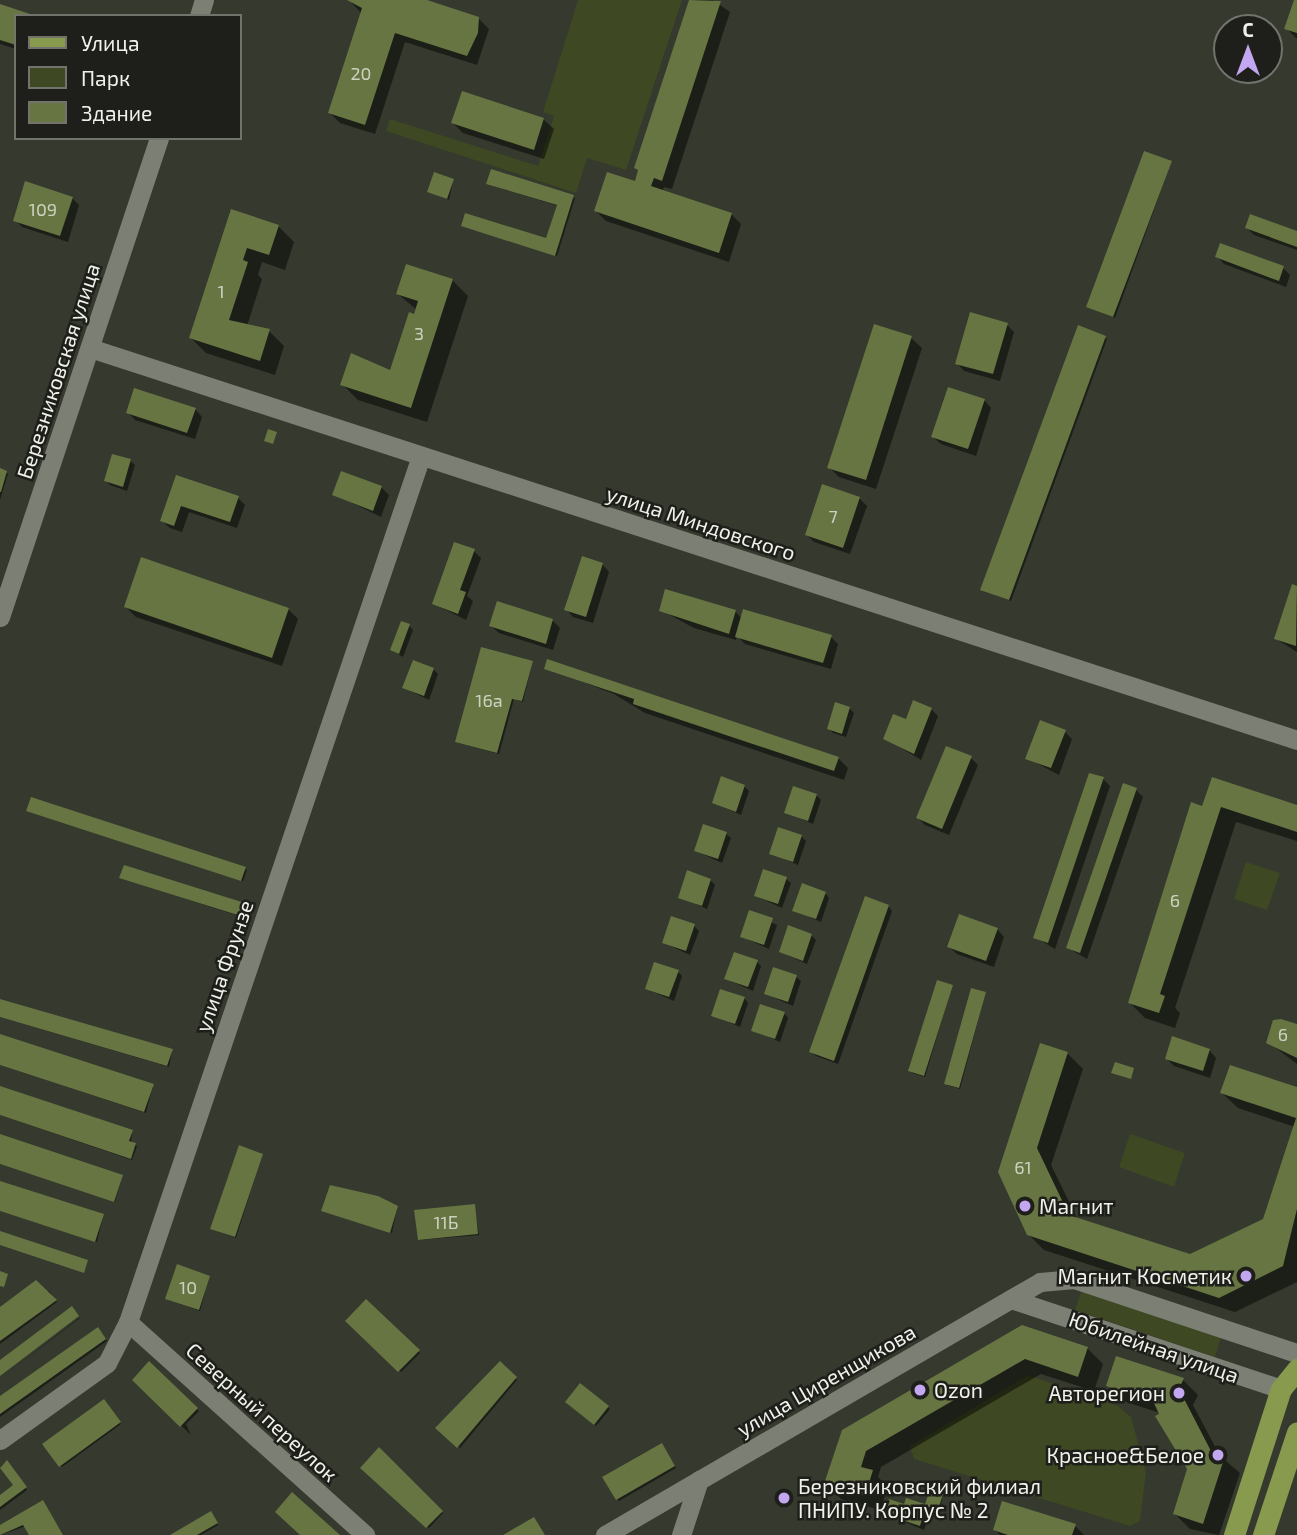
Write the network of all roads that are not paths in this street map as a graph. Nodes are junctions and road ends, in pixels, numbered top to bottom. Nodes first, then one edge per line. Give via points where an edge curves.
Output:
1 (158, 140) edge
2 (90, 348) junction
3 (421, 456) junction
4 (0, 617) edge
5 (1297, 740) edge
6 (1011, 1299) junction
7 (128, 1322) junction
8 (1297, 1353) edge
9 (1297, 1369) edge
10 (1289, 1392) edge
11 (1297, 1432) edge
12 (0, 1440) edge
13 (699, 1480) junction
14 (365, 1535) edge
15 (605, 1535) edge
16 (681, 1535) edge
17 (1234, 1535) edge
18 (1263, 1535) edge

1 - 2 street, Березниковская улица
2 - 3 street, улица Миндовского
2 - 4 street, Березниковская улица
3 - 5 street, улица Миндовского
3 - 7 street, улица Фрунзе
6 - 8 street, улица Циренщикова via 1040,1283 1074,1279
6 - 10 street, Юбилейная улица
6 - 13 street, улица Циренщикова
7 - 12 street, улица Фрунзе via 107,1363
7 - 14 street, Северный переулок
9 - 10 main road
10 - 17 main road
11 - 18 main road
13 - 15 street, улица Циренщикова
13 - 16 street

